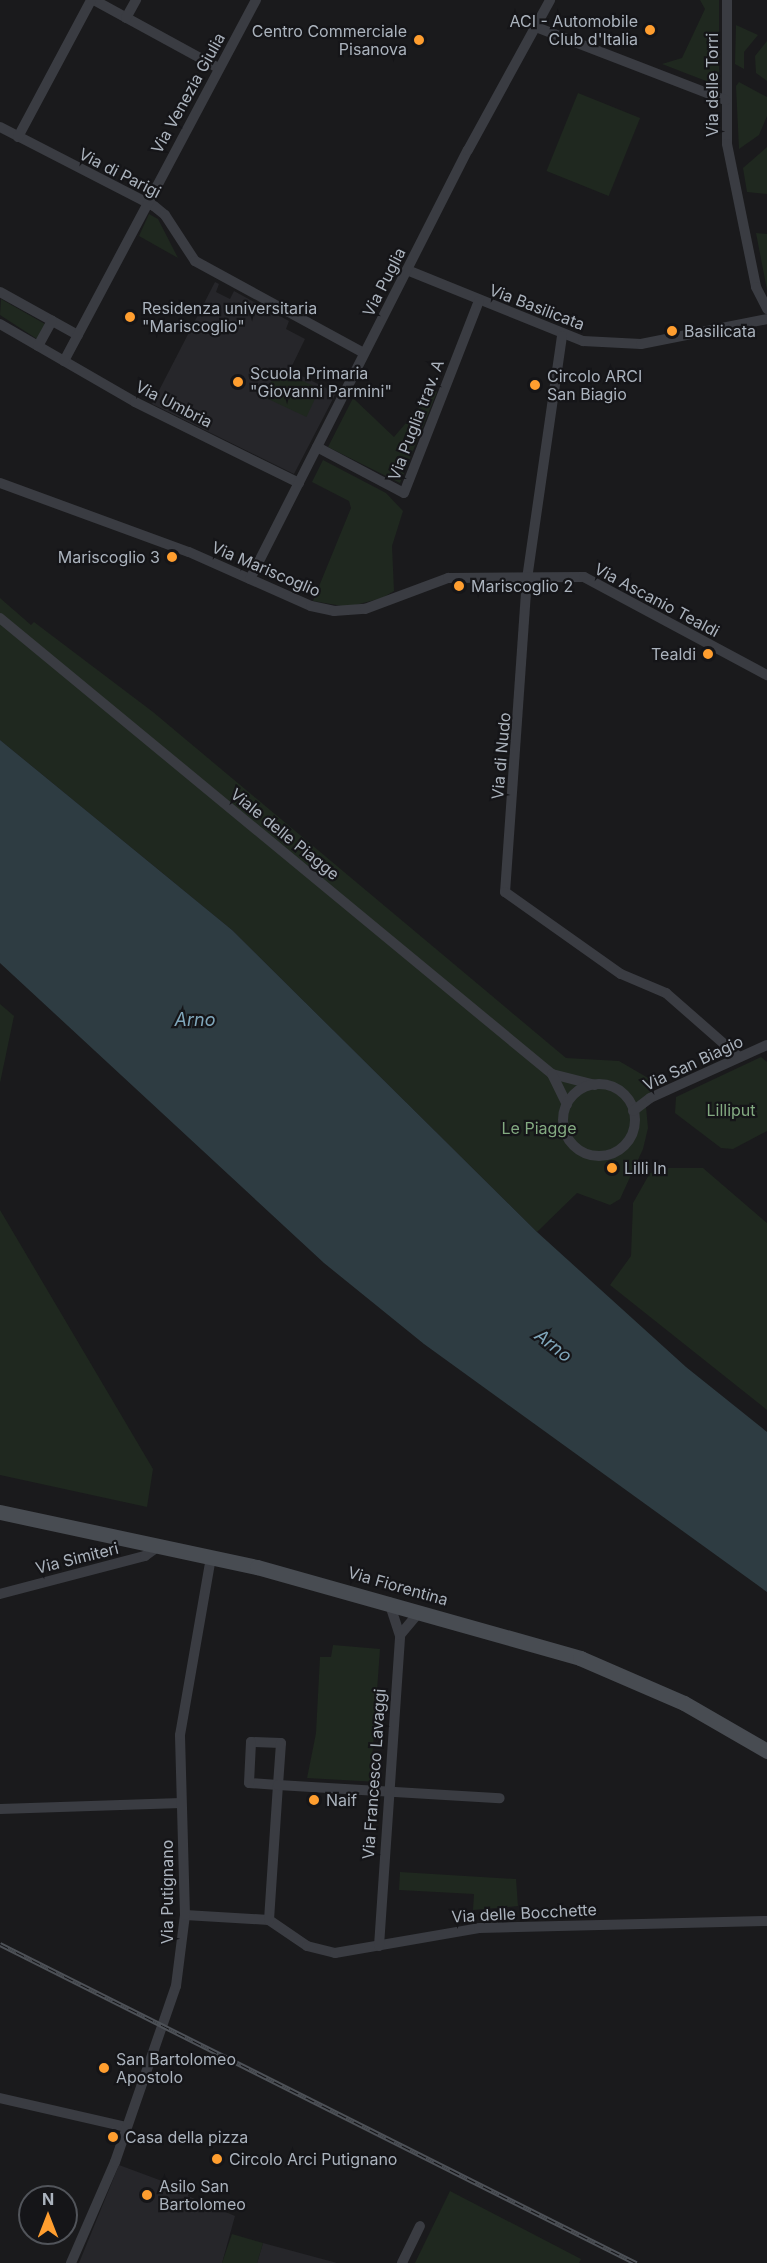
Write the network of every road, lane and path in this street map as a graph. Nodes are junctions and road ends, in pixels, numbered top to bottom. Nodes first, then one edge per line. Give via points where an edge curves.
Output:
1 (92, 0) edge
2 (136, 0) edge
3 (256, 0) edge
4 (550, 0) edge
5 (727, 0) edge
6 (126, 18) junction
7 (536, 27) junction
8 (218, 68) junction
9 (725, 100) junction
10 (0, 127) edge
11 (18, 137) junction
12 (146, 202) junction
13 (407, 270) junction
14 (0, 292) edge
15 (479, 301) junction
16 (767, 309) edge
17 (767, 319) edge
18 (52, 321) junction
19 (0, 324) edge
20 (78, 334) junction
21 (562, 336) junction
22 (38, 346) junction
23 (364, 353) junction
24 (64, 361) junction
25 (317, 447) junction
26 (0, 483) edge
27 (298, 483) junction
28 (527, 578) junction
29 (249, 579) junction
30 (0, 618) edge
31 (767, 675) edge
32 (767, 1045) edge
33 (739, 1057) junction
34 (552, 1074) junction
35 (595, 1085) junction
36 (567, 1105) junction
37 (633, 1111) junction
38 (0, 1512) edge
39 (159, 1546) junction
40 (211, 1557) junction
41 (0, 1594) edge
42 (389, 1602) junction
43 (420, 1611) junction
44 (400, 1635) junction
45 (767, 1751) edge
46 (278, 1785) junction
47 (388, 1792) junction
48 (500, 1798) dead end
49 (181, 1803) junction
50 (0, 1809) edge
51 (185, 1915) junction
52 (269, 1920) junction
53 (767, 1921) edge
54 (379, 1946) junction
55 (0, 2098) edge
56 (127, 2127) junction
57 (420, 2226) dead end
58 (71, 2263) edge
59 (402, 2263) edge

1 - 6 street
1 - 11 street
2 - 6 street
3 - 8 street, Via Venezia Giulia
4 - 7 street, Via Puglia
5 - 9 street, Via delle Torri
6 - 8 street
7 - 9 street
7 - 13 street, Via Puglia
8 - 12 street, Via Venezia Giulia
9 - 16 street, Via delle Torri via 730,161 756,287
10 - 11 street, Via di Parigi
11 - 12 street, Via di Parigi
12 - 20 street, Via Venezia Giulia
12 - 23 street, Via di Parigi via 162,212 198,264
13 - 15 street, Via Basilicata
13 - 23 street, Via Puglia
14 - 18 street
15 - 21 street, Via Basilicata
15 - 25 street, Via Puglia trav. A via 404,493
17 - 21 street, Via Basilicata via 634,344
18 - 20 street
18 - 22 street
19 - 22 street, Via Umbria
20 - 24 street, Via Venezia Giulia
21 - 28 street, Via di Nudo
22 - 24 street, Via Umbria
23 - 25 street, Via Puglia
24 - 27 street, Via Umbria via 162,417
25 - 27 street, Via Puglia
26 - 29 street, Via Mariscoglio via 189,552
27 - 29 street, Via Puglia
28 - 29 street, Via Mariscoglio via 448,578 365,609 339,612 311,606
28 - 31 street, Via Ascanio Tealdi via 588,578
28 - 33 street, Via di Nudo via 505,892 621,974 666,993
30 - 34 street, Viale delle Piagge
32 - 33 street, Via San Biagio
33 - 37 street, Via San Biagio via 650,1098
34 - 35 street, Viale delle Piagge
34 - 36 street, Viale delle Piagge
35 - 36 street via 577,1092
35 - 37 street via 618,1090
36 - 37 street via 563,1120 569,1140 579,1150 597,1156 625,1145 634,1128
38 - 39 main road, Via Fiorentina
39 - 40 main road, Via Fiorentina
39 - 41 street, Via Simiteri via 145,1556
40 - 42 main road, Via Fiorentina
40 - 49 street, Via Putignano via 181,1723
42 - 43 main road, Via Fiorentina
42 - 44 street
43 - 44 street
43 - 45 main road, Via Fiorentina via 614,1670 684,1703
44 - 47 street, Via Francesco Lavaggi
46 - 46 street via 281,1743 251,1742 249,1783
46 - 47 street
46 - 52 street
47 - 48 street
47 - 54 street, Via Francesco Lavaggi
49 - 50 street
49 - 51 street, Via Putignano
51 - 52 street
51 - 56 street, Via Putignano via 180,1964 168,2016
52 - 54 street, Via delle Bocchette via 307,1946 323,1951 348,1952
53 - 54 street, Via delle Bocchette via 479,1928
55 - 56 street
56 - 58 street, Via Putignano
57 - 59 street

